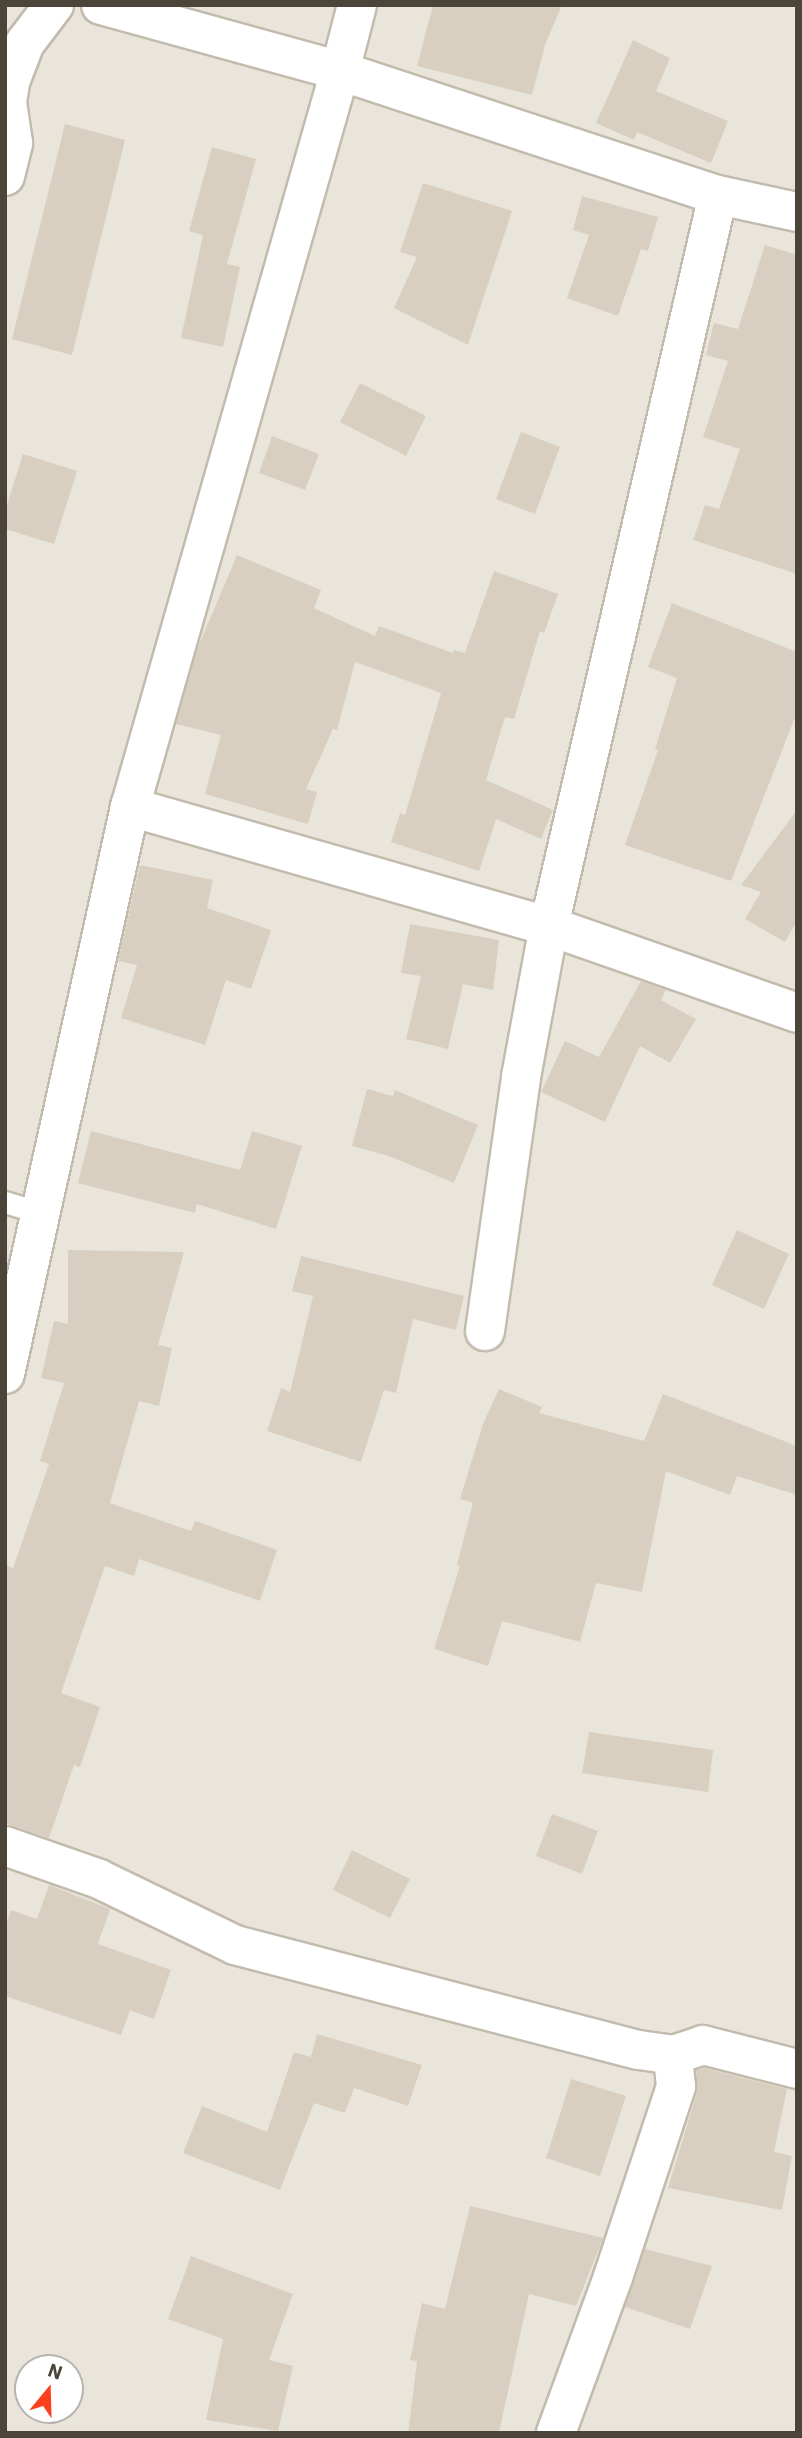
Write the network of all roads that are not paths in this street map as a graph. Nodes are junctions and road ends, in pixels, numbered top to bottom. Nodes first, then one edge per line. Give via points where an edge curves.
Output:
1 (54, 5) edge
2 (101, 5) edge
3 (357, 5) edge
4 (340, 71) junction
5 (5, 176) edge
6 (719, 195) junction
7 (797, 212) edge
8 (130, 807) junction
9 (549, 926) junction
10 (797, 1013) edge
11 (22, 1208) edge
12 (485, 1331) dead end
13 (5, 1374) edge
14 (5, 1846) edge
15 (674, 2055) junction
16 (797, 2069) edge
17 (556, 2433) edge

1 - 5 street via 25,43 10,82 7,102 13,143
2 - 4 street
3 - 4 street
4 - 6 street
4 - 8 street
6 - 7 street
6 - 9 street
8 - 9 street
8 - 11 street
9 - 10 street
9 - 12 street via 521,1077
11 - 13 street
14 - 15 street via 99,1879 235,1945 639,2050
15 - 16 street via 703,2045
15 - 17 street via 676,2087

